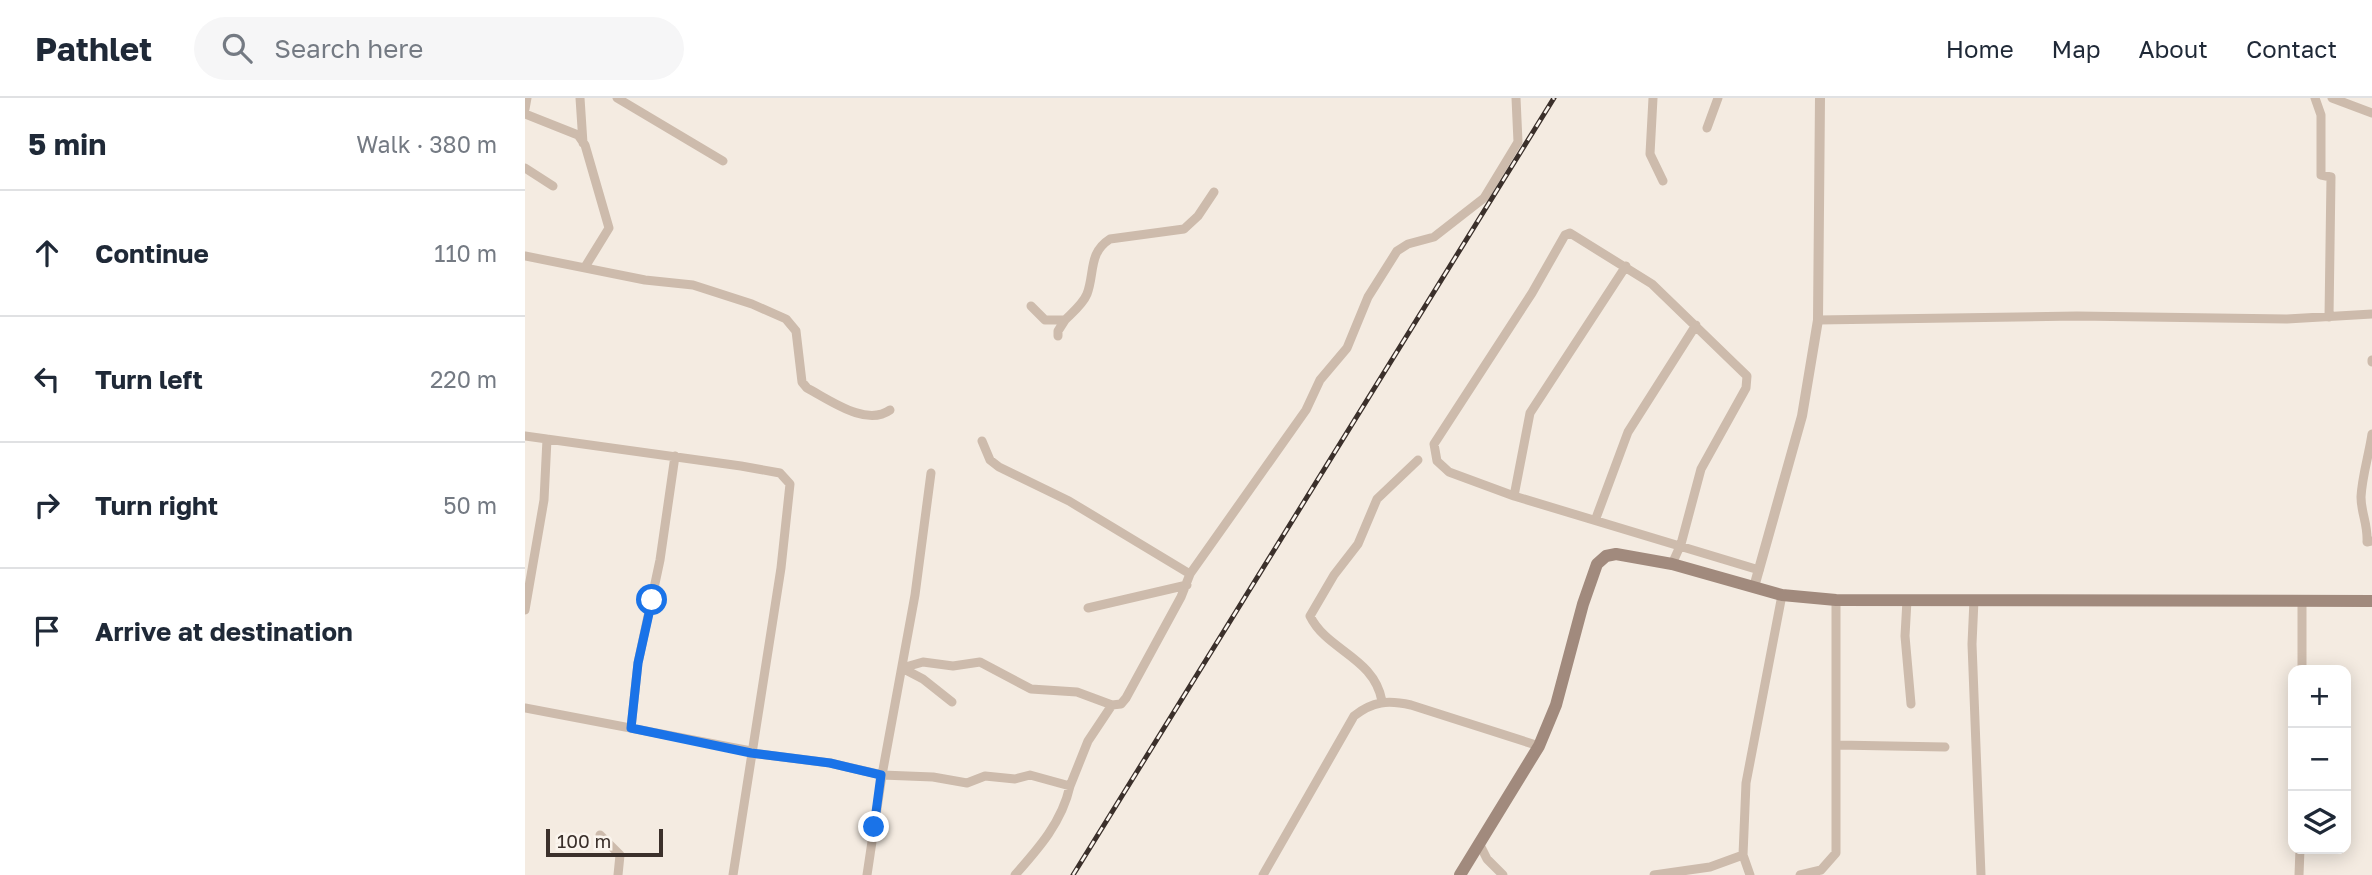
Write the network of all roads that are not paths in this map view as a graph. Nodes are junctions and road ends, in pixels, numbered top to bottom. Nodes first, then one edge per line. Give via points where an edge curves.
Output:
1 (527, 98) edge
2 (580, 98) edge
3 (617, 98) edge
4 (1516, 98) edge
5 (1653, 98) edge
6 (1718, 98) edge
7 (1820, 98) edge
8 (2315, 98) edge
9 (2332, 98) edge
10 (525, 112) edge
11 (2372, 113) edge
12 (1707, 128) dead end
13 (583, 143) junction
14 (723, 161) dead end
15 (525, 168) edge
16 (1663, 181) dead end
17 (553, 186) dead end
18 (1214, 192) dead end
19 (525, 256) edge
20 (1626, 266) junction
21 (585, 267) junction
22 (1031, 306) dead end
23 (2372, 314) edge
24 (2329, 317) junction
25 (1065, 320) junction
26 (1818, 320) junction
27 (1696, 325) junction
28 (1058, 336) dead end
29 (890, 410) dead end
30 (2372, 434) edge
31 (525, 436) edge
32 (547, 439) junction
33 (982, 441) dead end
34 (675, 456) junction
35 (1418, 460) dead end
36 (932, 473) dead end
37 (1514, 496) junction
38 (1596, 518) junction
39 (2372, 541) edge
40 (1681, 544) junction
41 (1672, 564) junction
42 (1759, 570) junction
43 (1190, 574) junction
44 (1187, 585) junction
45 (1754, 587) junction
46 (1782, 595) junction
47 (1836, 600) junction
48 (1907, 600) junction
49 (1974, 600) junction
50 (2372, 600) edge
51 (2302, 601) junction
52 (1088, 608) dead end
53 (525, 610) edge
54 (2302, 665) edge
55 (902, 668) junction
56 (1382, 701) junction
57 (952, 702) dead end
58 (1911, 704) dead end
59 (1112, 705) junction
60 (525, 708) edge
61 (631, 728) junction
62 (1837, 745) junction
63 (1539, 746) junction
64 (1945, 747) dead end
65 (751, 752) junction
66 (881, 775) junction
67 (1070, 786) junction
68 (600, 835) dead end
69 (1479, 843) junction
70 (2300, 854) edge
71 (1743, 855) junction
72 (618, 875) edge
73 (733, 875) edge
74 (867, 875) edge
75 (1015, 875) edge
76 (1263, 875) edge
77 (1459, 875) edge
78 (1503, 875) edge
79 (1654, 875) edge
80 (1750, 875) edge
81 (1800, 875) edge
82 (1981, 875) edge
83 (2299, 875) edge

1 - 10 street
2 - 13 street
3 - 14 street
4 - 43 street via 1518,142 1484,198 1434,237 1397,251 1368,297 1347,348 1320,380 1305,410
5 - 16 street via 1650,154
6 - 12 street
7 - 26 street
8 - 24 street via 2321,115 2321,175 2331,177
9 - 11 street
10 - 13 street via 570,131
13 - 21 street via 609,228
15 - 17 street
18 - 25 street via 1184,229 1110,239 1101,245 1091,264 1087,293
19 - 21 street
20 - 27 street
20 - 37 street via 1530,413
20 - 37 street via 1579,236 1565,235 1434,444 1442,468
21 - 29 street via 693,285 786,319 796,331 802,382 807,388 863,415 881,417
22 - 25 street via 1045,320
23 - 24 street
24 - 26 street
25 - 28 street
26 - 42 street via 1802,416
27 - 38 street via 1628,432
27 - 40 street via 1748,376 1746,388 1701,470
30 - 39 street via 2361,495 2367,542
31 - 32 street
32 - 34 street
32 - 53 street via 544,500
33 - 43 street via 990,460 999,467 1069,501
34 - 61 street
34 - 65 street via 780,473 790,484
35 - 56 street via 1377,499 1358,544 1333,575 1310,616 1315,627 1345,648 1379,684
36 - 55 street
37 - 38 street
38 - 40 street
40 - 41 street
40 - 42 street
41 - 45 main road
41 - 63 main road via 1616,554 1597,564 1556,705
42 - 45 street
43 - 44 street
44 - 52 street
44 - 59 street via 1126,698
45 - 46 main road
46 - 47 main road
46 - 71 street via 1746,783
47 - 48 main road
47 - 62 street
48 - 49 main road
48 - 58 street
49 - 51 main road
49 - 82 street
50 - 51 main road
51 - 54 street
55 - 57 street
55 - 59 street via 923,662 953,666 979,662 1020,685 1077,692
55 - 66 street
56 - 63 street via 1411,705
56 - 76 street via 1354,716
59 - 67 street via 1088,741
60 - 61 street
61 - 65 street
62 - 64 street
62 - 81 street via 1836,853 1821,870
63 - 69 main road
65 - 66 street
65 - 73 street
66 - 67 street via 967,783 985,776 1015,779 1030,775
66 - 74 street
67 - 75 street via 1065,806 1048,835
68 - 72 street via 620,855
69 - 77 main road
69 - 78 street
70 - 83 street
71 - 79 street via 1710,867
71 - 80 street

